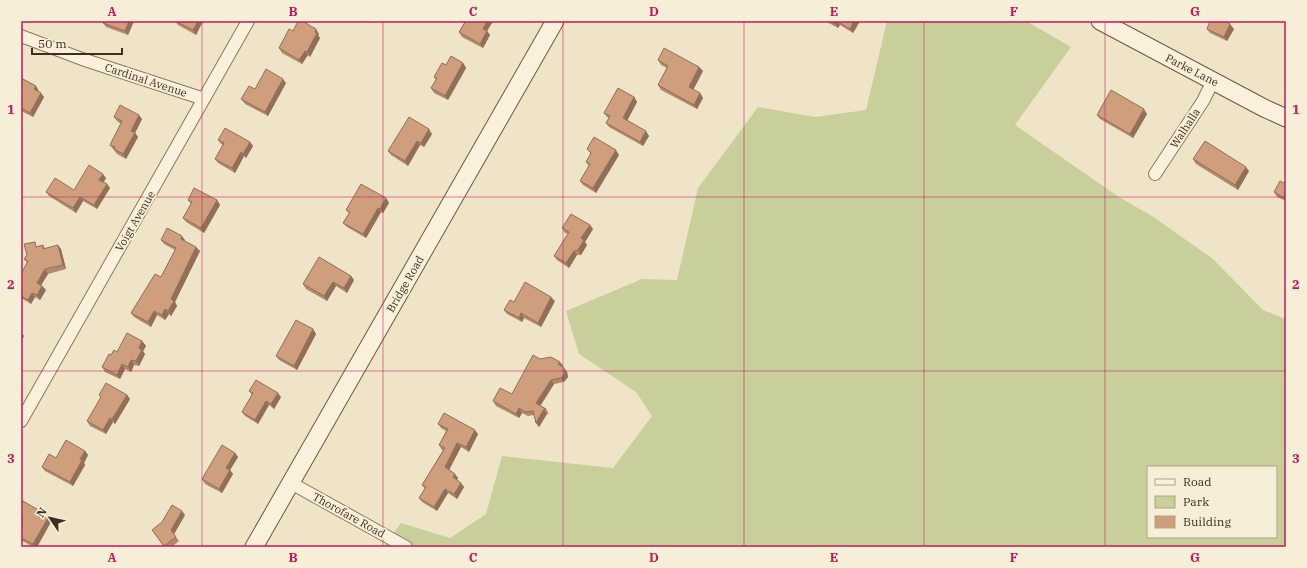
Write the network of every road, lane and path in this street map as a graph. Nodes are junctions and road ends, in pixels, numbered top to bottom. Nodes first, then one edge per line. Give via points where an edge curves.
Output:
1 (248, 21) edge
2 (555, 21) edge
3 (1100, 21) edge
4 (21, 36) edge
5 (1212, 81) junction
6 (204, 99) junction
7 (1286, 118) edge
8 (1155, 174) dead end
9 (21, 421) edge
10 (291, 483) junction
11 (254, 547) edge
12 (406, 547) edge

1 - 6 street, Voigt Avenue
2 - 10 main road, Bridge Road
3 - 5 main road, Parke Lane
4 - 6 street, Cardinal Avenue
5 - 7 main road, Parke Lane
5 - 8 street, Walhalla via 1203,101
6 - 9 street, Voigt Avenue
10 - 11 main road, Bridge Road
10 - 12 street, Thorofare Road

